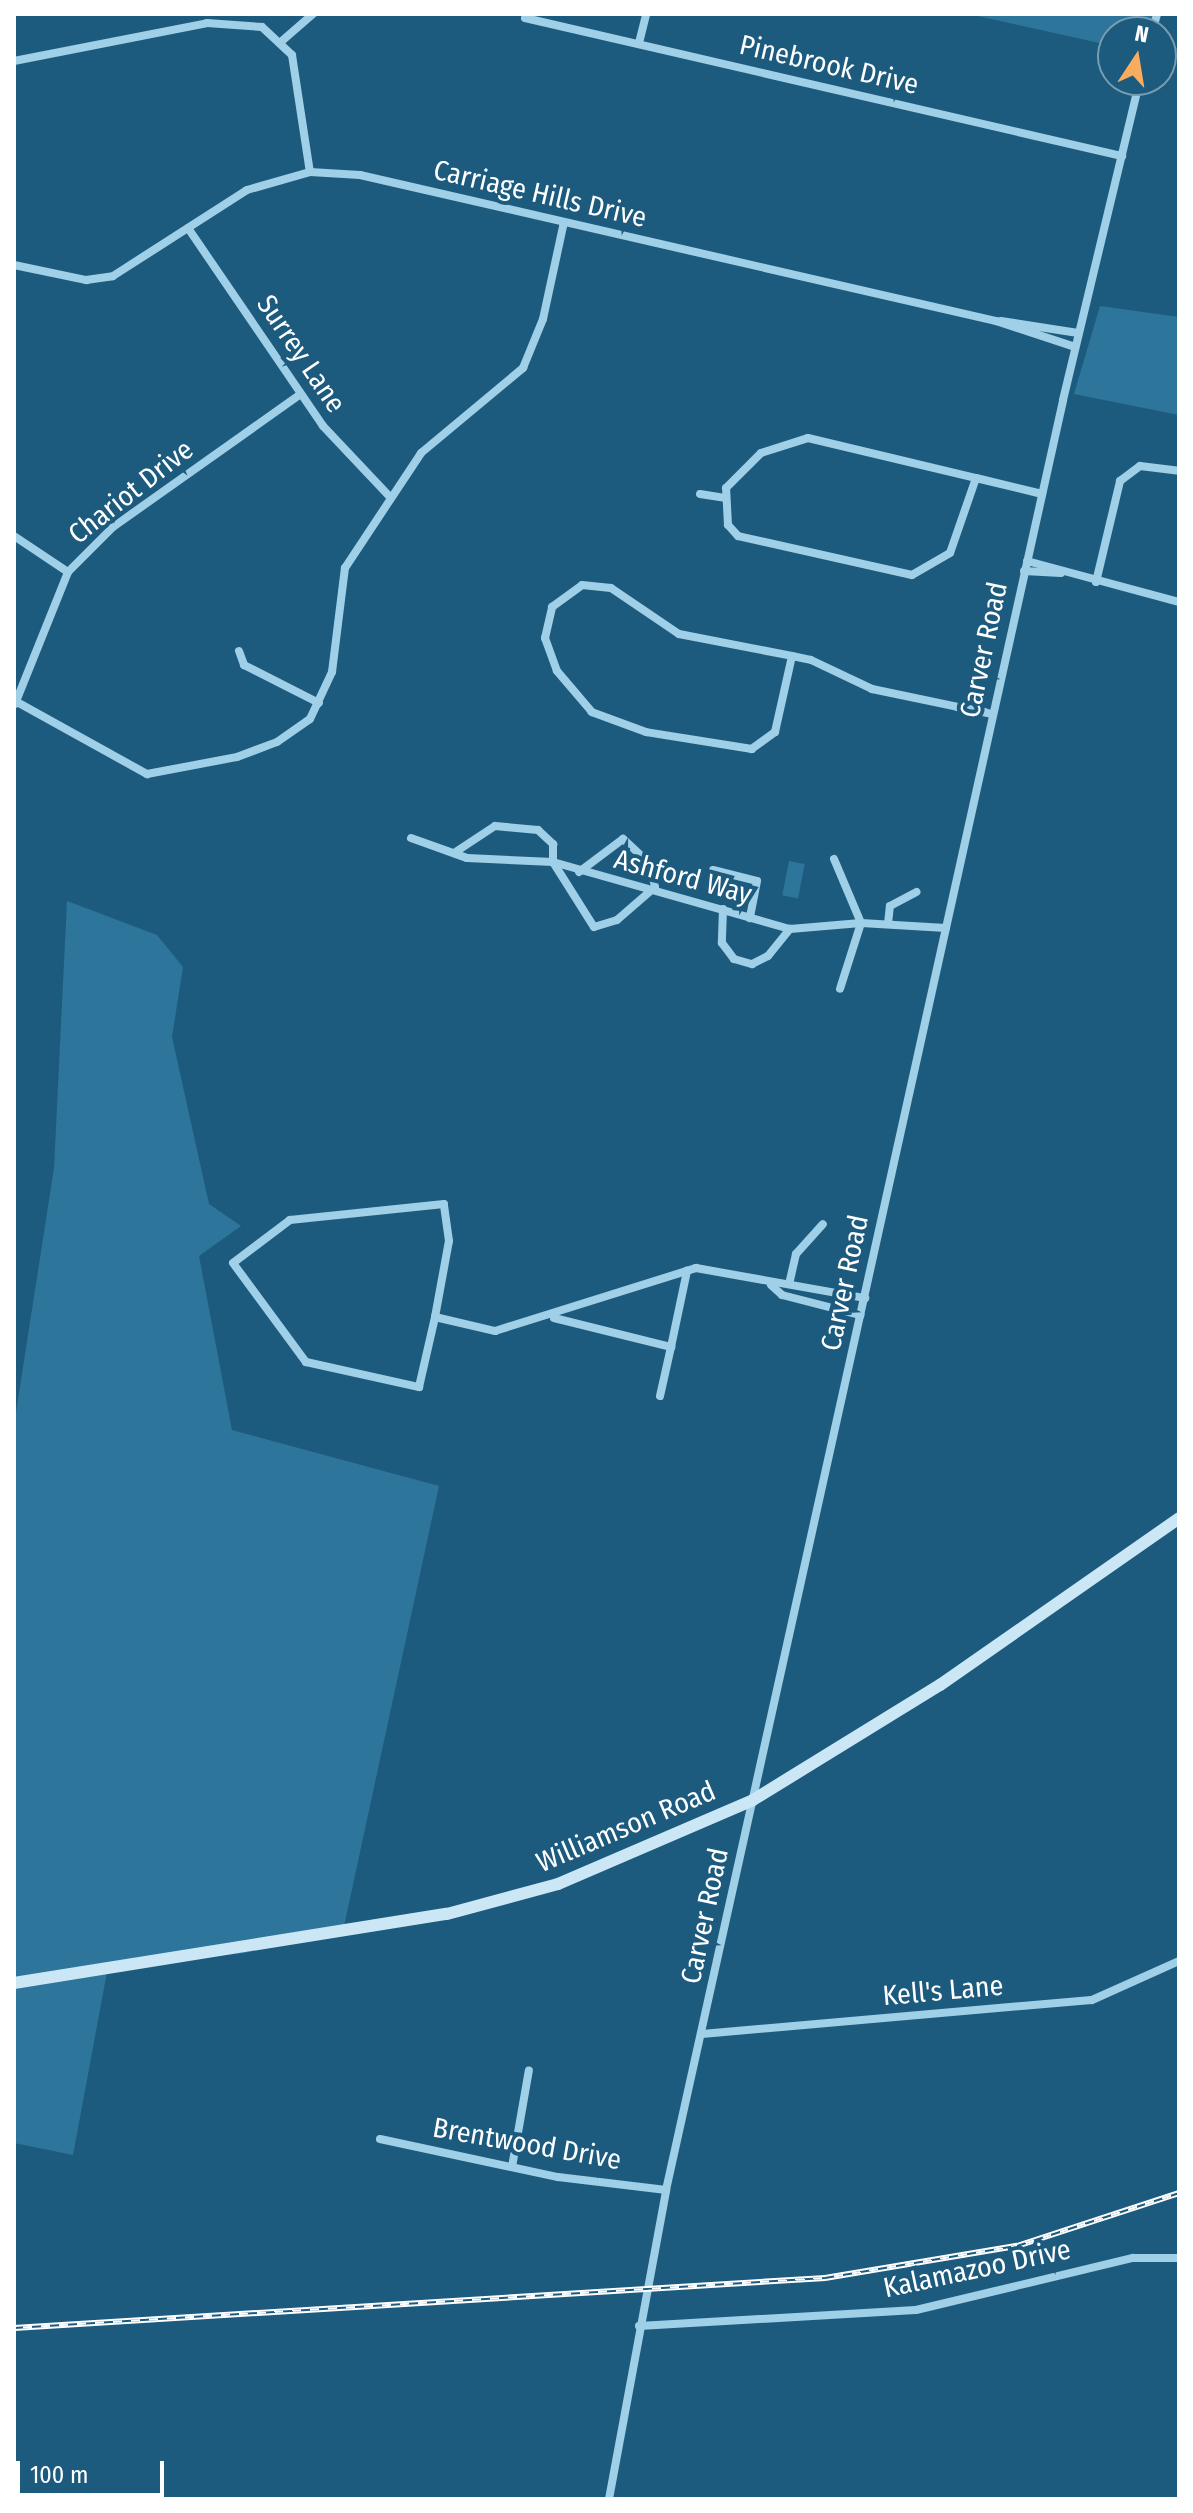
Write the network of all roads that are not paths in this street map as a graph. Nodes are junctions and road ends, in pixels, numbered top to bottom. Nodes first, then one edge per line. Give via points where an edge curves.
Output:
1 (313, 14) edge
2 (646, 14) edge
3 (525, 18) dead end
4 (283, 40) junction
5 (639, 43) junction
6 (14, 61) edge
7 (1136, 96) edge
8 (1122, 156) junction
9 (310, 172) junction
10 (564, 222) junction
11 (188, 228) junction
12 (14, 265) edge
13 (996, 321) junction
14 (1078, 333) junction
15 (1075, 347) junction
16 (301, 394) junction
17 (1179, 471) edge
18 (976, 478) junction
19 (700, 494) dead end
20 (1042, 494) junction
21 (389, 496) junction
22 (725, 498) junction
23 (14, 536) edge
24 (1026, 566) junction
25 (68, 572) junction
26 (1096, 582) junction
27 (1179, 602) edge
28 (239, 651) dead end
29 (792, 656) junction
30 (16, 703) edge
31 (319, 703) junction
32 (988, 713) junction
33 (411, 838) dead end
34 (454, 853) junction
35 (834, 859) dead end
36 (553, 862) junction
37 (713, 870) dead end
38 (579, 872) junction
39 (655, 887) junction
40 (916, 892) dead end
41 (723, 909) junction
42 (750, 918) junction
43 (861, 923) junction
44 (888, 924) junction
45 (946, 928) junction
46 (790, 929) junction
47 (840, 989) dead end
48 (823, 1224) dead end
49 (687, 1271) junction
50 (790, 1280) junction
51 (771, 1285) junction
52 (865, 1298) junction
53 (860, 1315) junction
54 (435, 1317) junction
55 (553, 1317) junction
56 (671, 1347) junction
57 (660, 1396) dead end
58 (1179, 1518) edge
59 (753, 1800) junction
60 (1179, 1961) edge
61 (14, 1983) edge
62 (702, 2034) junction
63 (529, 2070) dead end
64 (380, 2139) dead end
65 (512, 2167) junction
66 (666, 2190) junction
67 (1179, 2258) edge
68 (639, 2326) junction
69 (609, 2499) edge

1 - 4 street
2 - 5 street
3 - 5 street, Pinebrook Drive
4 - 6 street via 237,22 207,23
4 - 9 street via 302,91
5 - 8 street, Pinebrook Drive
7 - 8 street, Carver Road
8 - 14 street, Carver Road
9 - 10 street, Carriage Hills Drive via 360,175
9 - 11 street, Carriage Hills Drive via 247,190
10 - 13 street, Carriage Hills Drive
10 - 21 street via 543,319 523,368 446,427
11 - 12 street, Carriage Hills Drive via 113,276 86,280
11 - 16 street, Surrey Lane
13 - 14 street
13 - 15 street, Carriage Hills Drive
14 - 15 street, Carver Road
15 - 20 street, Carver Road
16 - 21 street, Surrey Lane via 351,463
16 - 25 street, Chariot Drive via 113,527
17 - 26 street via 1140,466 1120,481
18 - 20 street
18 - 22 street via 808,438 761,453 741,469
18 - 22 street via 950,553 912,575 748,543 728,525
19 - 22 street
20 - 24 street, Carver Road
21 - 31 street via 345,568 332,672
23 - 25 street
24 - 26 street
24 - 32 street, Carver Road
25 - 30 street, Chariot Drive
26 - 27 street
28 - 31 street via 244,665
29 - 29 street via 679,634 611,588 582,585 552,607 545,638 557,671 592,712 646,732 752,749 775,732
29 - 32 street via 872,689
30 - 31 street via 147,774 277,742
32 - 45 street, Carver Road
33 - 34 street, Ashford Way
34 - 36 street, Ashford Way
34 - 36 street via 474,833 515,824 538,830 553,844
35 - 43 street
36 - 38 street, Ashford Way
36 - 39 street via 594,927 617,920
37 - 42 street via 757,881
38 - 39 street, Ashford Way
38 - 39 street via 623,839 650,864
39 - 41 street, Ashford Way
40 - 44 street via 890,906
41 - 42 street, Ashford Way
41 - 46 street via 722,943 734,959 752,964 768,956
42 - 46 street, Ashford Way
43 - 44 street, Ashford Way
43 - 46 street, Ashford Way
43 - 47 street
44 - 45 street, Ashford Way
45 - 52 street, Carver Road
48 - 50 street via 796,1254
49 - 51 street
49 - 55 street
49 - 56 street
50 - 51 street
50 - 52 street
51 - 53 street via 782,1295
52 - 53 street, Carver Road
53 - 59 street, Carver Road
54 - 54 street via 419,1387 306,1362 233,1263 290,1220 444,1204 449,1241
54 - 55 street via 495,1331
55 - 56 street
56 - 57 street
58 - 59 main road, Williamson Road via 940,1685
59 - 61 main road, Williamson Road via 558,1884 447,1914
59 - 62 street, Carver Road
60 - 62 street, Kell's Lane via 1092,2000
62 - 66 street, Carver Road
63 - 65 street
64 - 65 street, Brentwood Drive
65 - 66 street, Brentwood Drive
66 - 68 street, Carver Road
67 - 68 street, Kalamazoo Drive via 1133,2258 916,2310
68 - 69 street, Carver Road

